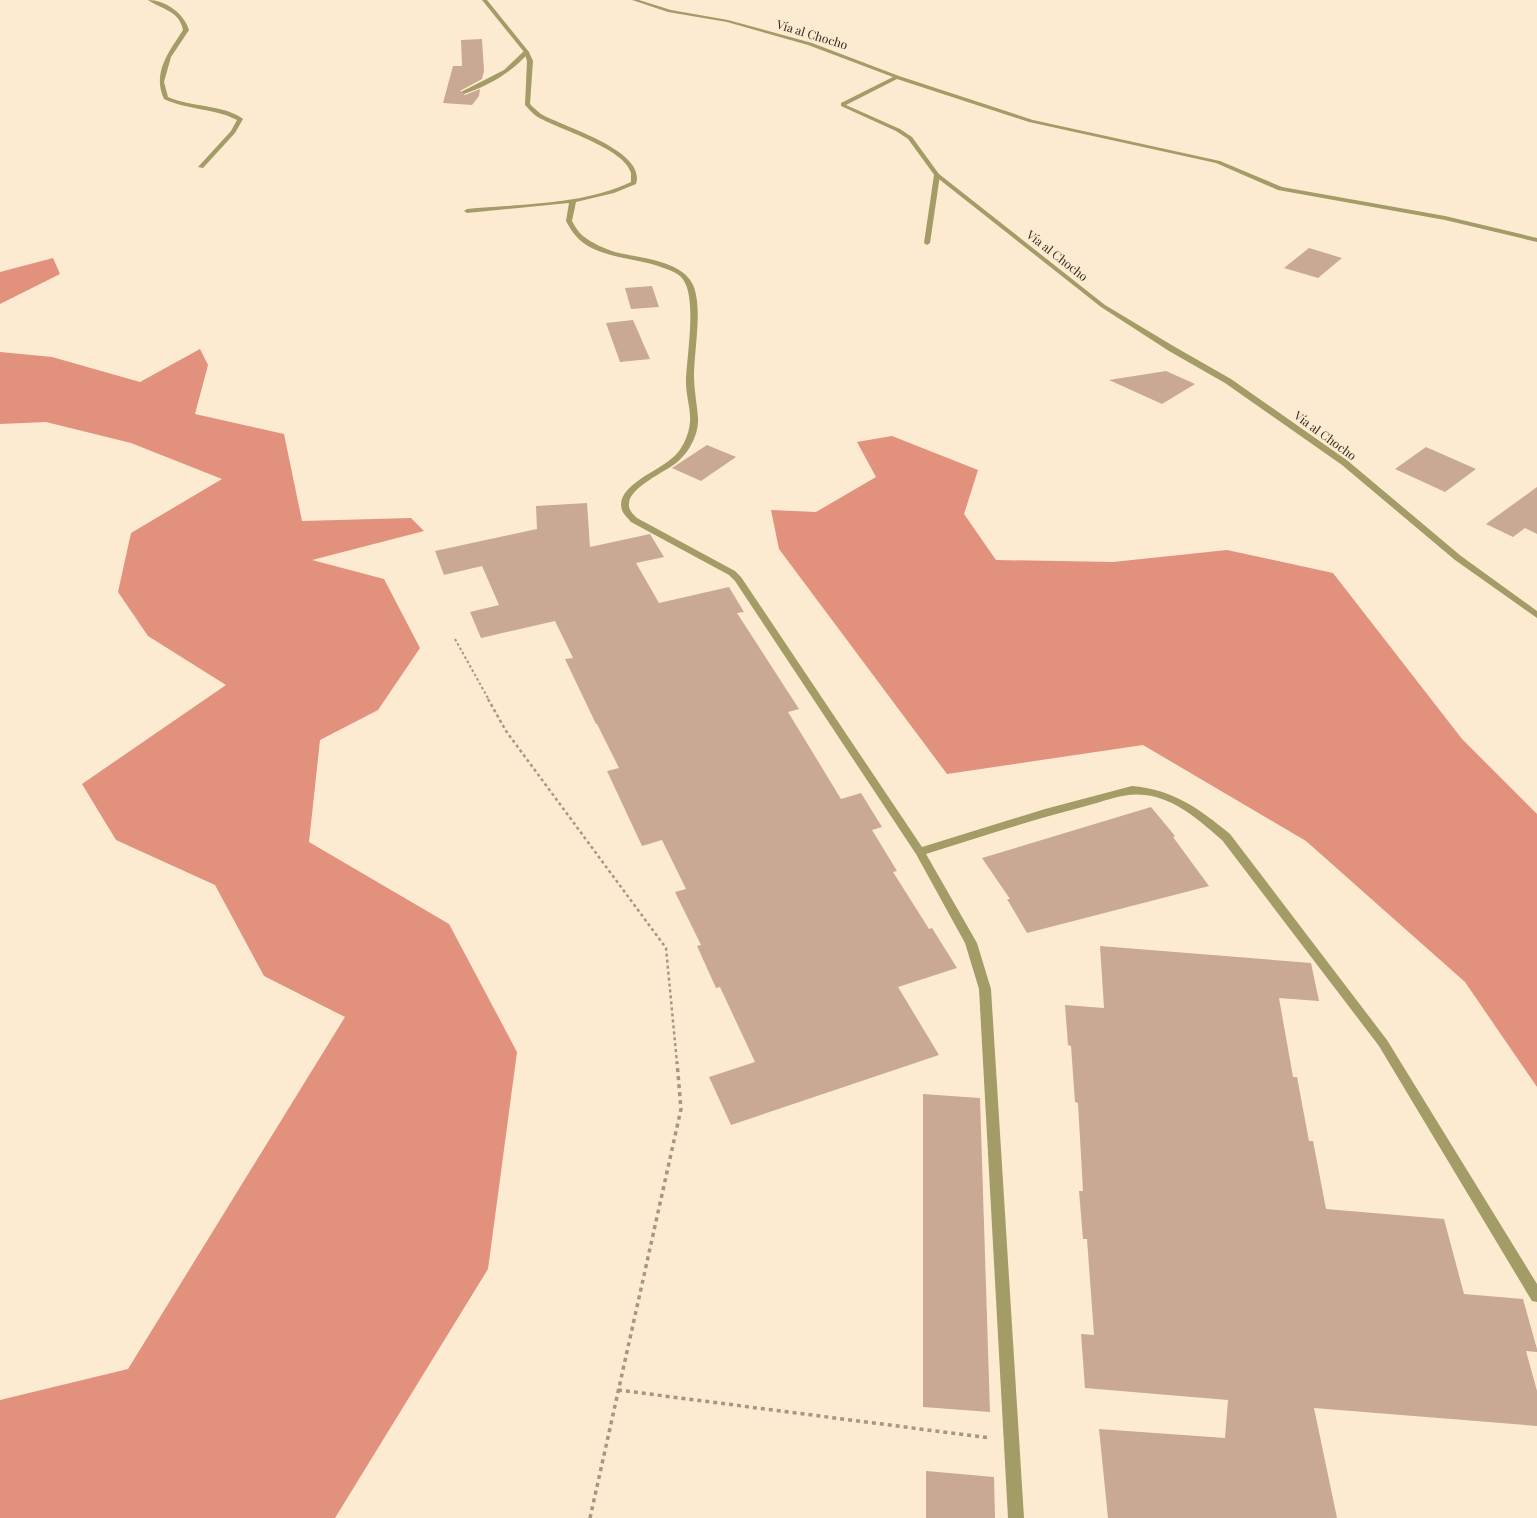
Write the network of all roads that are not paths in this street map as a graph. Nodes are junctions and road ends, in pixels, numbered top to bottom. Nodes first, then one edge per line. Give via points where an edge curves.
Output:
1 (150, 0) edge
2 (484, 0) edge
3 (634, 0) edge
4 (526, 52) junction
5 (897, 77) junction
6 (464, 92) dead end
7 (201, 167) dead end
8 (937, 175) junction
9 (573, 201) junction
10 (467, 211) dead end
11 (1537, 240) edge
12 (927, 243) dead end
13 (1537, 615) edge
14 (920, 852) junction
15 (1537, 1296) edge
16 (1016, 1518) edge

1 - 7 street via 180,15 185,21 186,30 168,57 161,82 166,98 198,108 235,115 240,119 233,132
2 - 4 street
3 - 5 street, Vía al Chocho via 670,11 728,21 810,44
4 - 6 street via 505,73
4 - 9 street via 530,61 526,104 540,116 619,154 637,176 634,183 622,189
5 - 8 street, Vía al Chocho via 843,104 910,138
5 - 11 street via 1031,121 1218,162 1280,189 1445,218
8 - 12 street
8 - 13 street, Vía al Chocho via 1103,306 1228,381 1345,463 1458,558
9 - 10 street
9 - 14 street via 569,221 579,238 608,252 668,268 682,275 689,284 693,304 690,385 695,424 675,460 625,496 623,507 626,514 732,573 738,579
14 - 15 street via 1046,813 1132,790 1147,790 1173,798 1201,816 1226,837 1383,1043
14 - 16 street via 971,943 985,989

